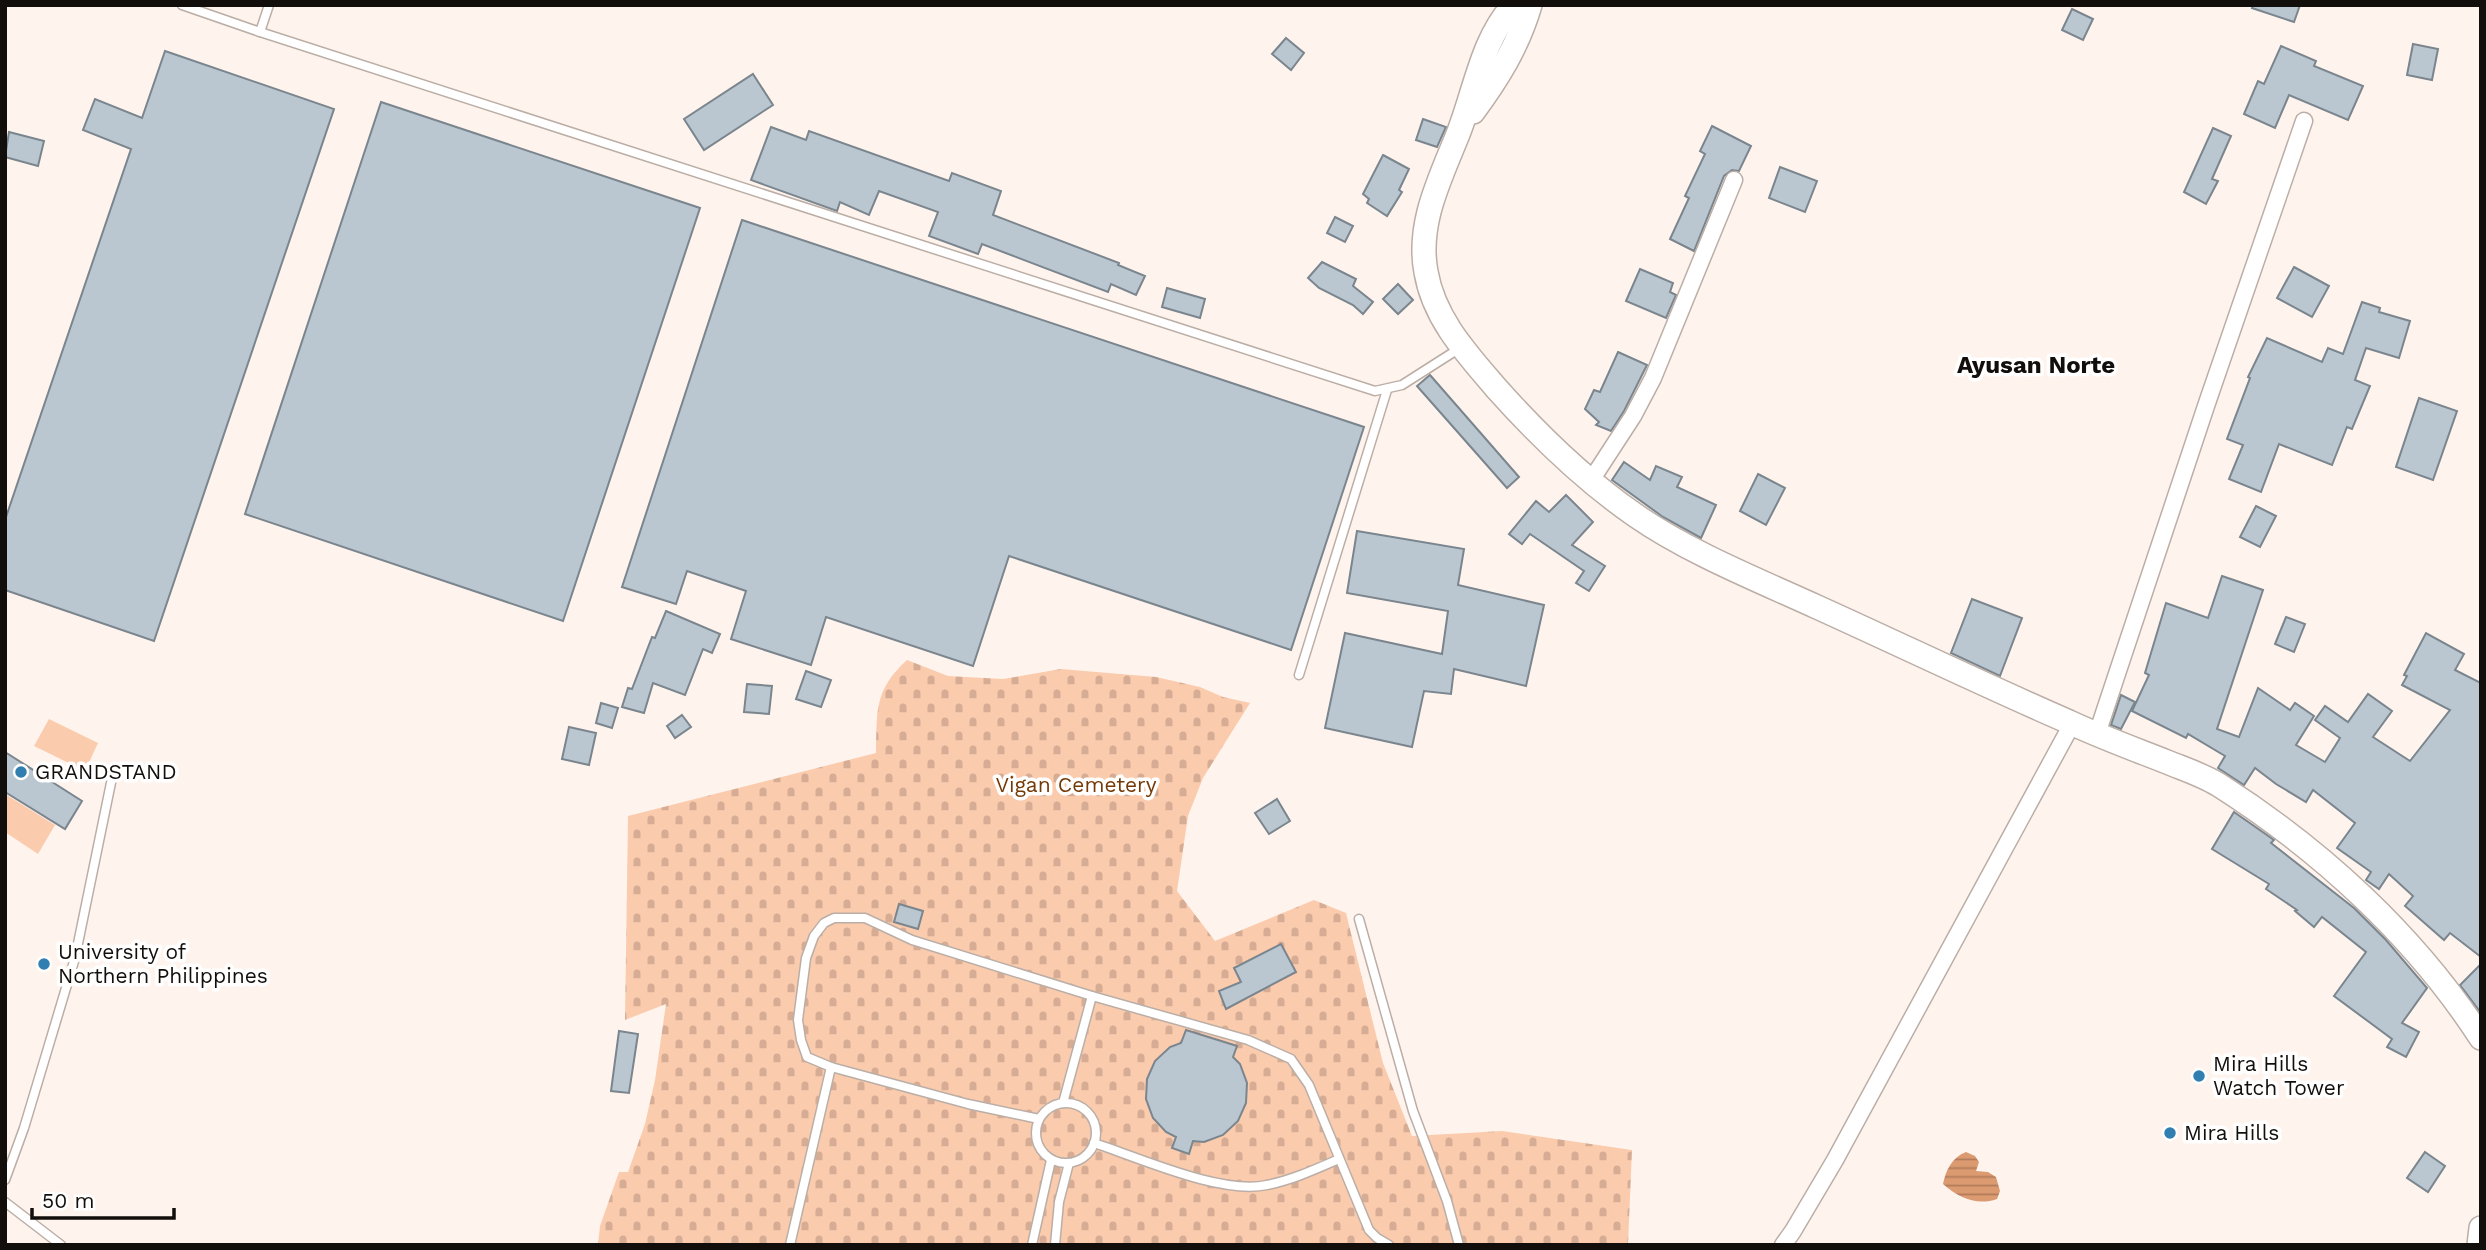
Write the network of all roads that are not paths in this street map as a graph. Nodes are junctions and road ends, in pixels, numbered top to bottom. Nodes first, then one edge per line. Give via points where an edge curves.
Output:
1 (182, 5) edge
2 (270, 5) edge
3 (1518, 13) edge
4 (260, 32) junction
5 (2304, 121) dead end
6 (1734, 180) dead end
7 (1461, 348) junction
8 (1387, 390) junction
9 (1590, 482) junction
10 (1299, 675) dead end
11 (2072, 724) junction
12 (2097, 734) junction
13 (113, 773) dead end
14 (1359, 919) dead end
15 (1092, 996) junction
16 (2481, 1038) edge
17 (831, 1068) junction
18 (1063, 1103) junction
19 (1039, 1119) junction
20 (1094, 1143) junction
21 (1339, 1159) junction
22 (1051, 1160) junction
23 (1069, 1163) junction
24 (5, 1180) edge
25 (5, 1202) edge
26 (2481, 1228) edge
27 (61, 1245) edge
28 (790, 1245) edge
29 (1032, 1245) edge
30 (1055, 1245) edge
31 (1389, 1245) edge
32 (1459, 1245) edge
33 (1783, 1245) edge
34 (2479, 1245) edge

1 - 4 lane
2 - 4 lane
3 - 7 street via 1429,205 1426,271 1436,303
4 - 8 lane via 1375,391
5 - 12 street
6 - 9 street via 1653,378
7 - 8 lane
7 - 9 street
8 - 10 lane
9 - 11 street via 1639,518 1720,562
11 - 12 street
11 - 33 street via 1835,1160
12 - 16 street via 2216,783 2301,843 2378,911 2456,1000
13 - 24 lane via 75,958
14 - 32 lane via 1413,1111
15 - 17 lane via 912,940 864,918 834,918 814,936 806,958 798,1020 807,1058
15 - 18 lane
15 - 21 lane via 1248,1040 1291,1059 1309,1085
17 - 19 lane
17 - 28 lane
18 - 19 lane via 1046,1110
18 - 20 lane via 1087,1112 1096,1131
19 - 22 lane via 1036,1139
20 - 21 lane via 1213,1183 1243,1187 1266,1185
20 - 23 lane via 1079,1160
21 - 31 lane via 1369,1230
22 - 23 lane
22 - 29 lane
23 - 30 lane
25 - 27 lane
26 - 34 street

